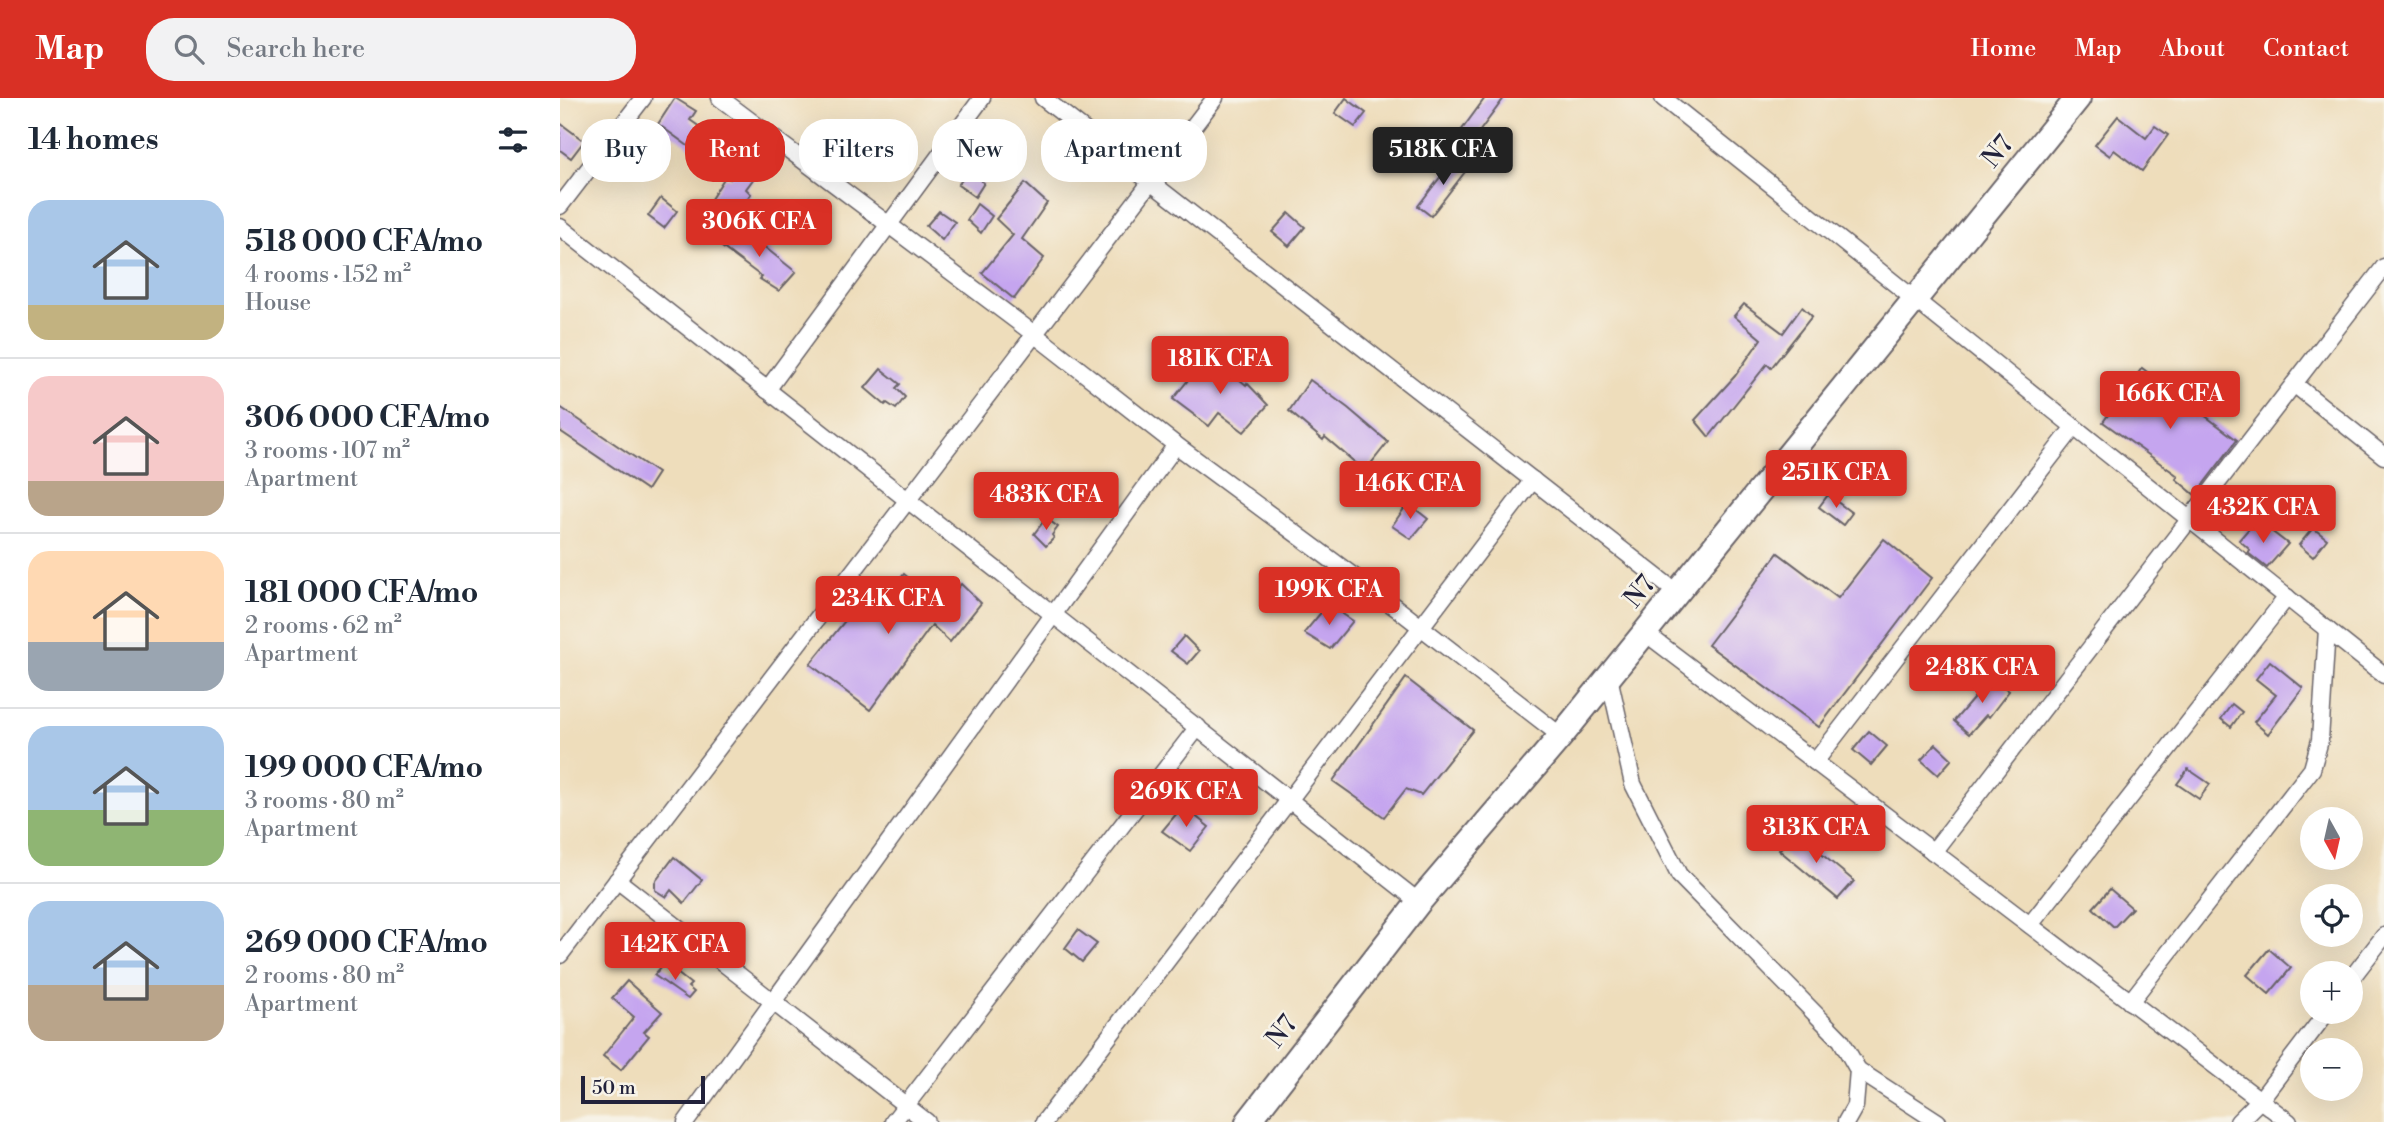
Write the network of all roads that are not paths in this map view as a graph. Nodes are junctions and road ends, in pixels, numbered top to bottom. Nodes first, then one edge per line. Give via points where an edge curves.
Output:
1 (643, 98) edge
2 (720, 98) edge
3 (982, 98) edge
4 (1043, 98) edge
5 (1215, 98) edge
6 (1663, 98) edge
7 (2078, 98) edge
8 (1070, 119) edge
9 (1199, 119) edge
10 (1150, 182) joint
11 (560, 206) edge
12 (889, 225) junction
13 (560, 228) edge
14 (2384, 267) edge
15 (1916, 300) junction
16 (1034, 334) junction
17 (2294, 384) junction
18 (767, 390) junction
19 (2074, 427) junction
20 (1176, 445) junction
21 (2384, 456) edge
22 (1533, 480) junction
23 (908, 500) junction
24 (2190, 520) junction
25 (1676, 592) junction
26 (2287, 597) junction
27 (1054, 613) junction
28 (1422, 627) junction
29 (2327, 629) junction
30 (1644, 632) junction
31 (2384, 675) edge
32 (1609, 677) junction
33 (1198, 727) junction
34 (1561, 736) junction
35 (1815, 762) junction
36 (1290, 799) junction
37 (1933, 852) junction
38 (617, 880) junction
39 (1419, 902) junction
40 (2030, 925) junction
41 (2384, 936) edge
42 (560, 954) edge
43 (2363, 963) edge
44 (773, 1002) junction
45 (2130, 1002) junction
46 (2318, 1024) edge
47 (1858, 1070) junction
48 (2260, 1100) junction
49 (906, 1105) junction
50 (686, 1122) edge
51 (893, 1122) edge
52 (927, 1122) edge
53 (1044, 1122) edge
54 (1248, 1122) edge
55 (1846, 1122) edge
56 (1938, 1122) edge
57 (2238, 1122) edge
58 (2288, 1122) edge

1 - 11 street
2 - 12 street
3 - 12 street
4 - 8 street
5 - 9 street
6 - 15 street
7 - 15 main road, N7
10 - 16 street
10 - 22 street
12 - 16 street
12 - 18 street
13 - 18 street
14 - 17 street
15 - 19 street
15 - 25 main road, N7
16 - 20 street
16 - 23 street
17 - 21 street
17 - 24 street
18 - 23 street
19 - 24 street
19 - 35 street
20 - 27 street
20 - 28 street
22 - 25 street
22 - 28 street
23 - 27 street
23 - 38 street
24 - 26 street
24 - 37 street
25 - 30 main road, N7
26 - 29 street
26 - 40 street
27 - 33 street
27 - 44 street
28 - 34 street
28 - 36 street
29 - 31 street
29 - 45 street via 2320,740 2312,769
30 - 32 main road, N7
30 - 35 street
32 - 34 main road, N7
32 - 47 street via 1633,784 1679,875 1840,1040
33 - 36 street
33 - 49 street
34 - 39 main road, N7
35 - 37 street
36 - 39 street
36 - 53 street
37 - 40 street
38 - 42 street
38 - 44 street
39 - 54 main road, N7
40 - 45 street
41 - 43 street
44 - 49 street
44 - 50 street
45 - 48 street
46 - 48 street
47 - 55 street via 1855,1106
47 - 56 street
48 - 57 street
48 - 58 street
49 - 51 street
49 - 52 street

